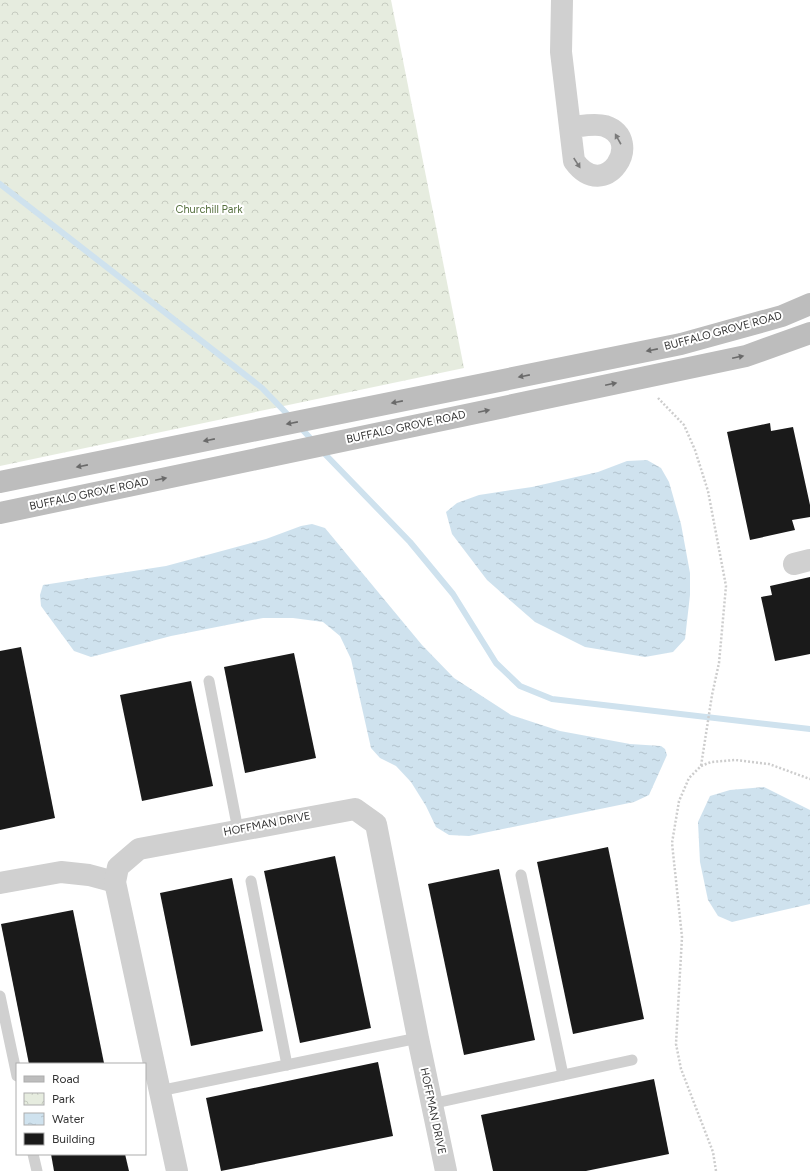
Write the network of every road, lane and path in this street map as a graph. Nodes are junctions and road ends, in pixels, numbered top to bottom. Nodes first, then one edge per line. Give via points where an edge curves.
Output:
1 (562, 0) edge
2 (571, 127) dead end
3 (810, 304) edge
4 (810, 333) edge
5 (658, 398) dead end
6 (0, 482) edge
7 (0, 513) edge
8 (209, 681) dead end
9 (701, 766) junction
10 (810, 779) edge
11 (238, 830) junction
12 (521, 875) dead end
13 (251, 880) dead end
14 (115, 882) junction
15 (0, 883) edge
16 (0, 996) edge
17 (418, 1038) junction
18 (632, 1060) dead end
19 (287, 1065) junction
20 (16, 1071) edge
21 (563, 1075) junction
22 (159, 1091) junction
23 (431, 1104) junction
24 (33, 1155) edge
25 (37, 1171) edge
26 (176, 1171) edge
27 (446, 1171) edge
28 (716, 1171) edge

1 - 2 street via 561,52
3 -> 6 main road, BUFFALO GROVE ROAD via 782,316 681,344
7 -> 4 main road, BUFFALO GROVE ROAD via 746,356
5 - 9 path via 684,425 695,450 708,491 726,586 719,663
8 - 11 lane
9 - 10 path via 710,762 735,760 769,764
9 - 28 path via 689,778 679,801 672,843 682,937 676,1044 681,1069 713,1152
11 - 14 street, HOFFMAN DRIVE via 138,849 118,867
11 - 17 street, HOFFMAN DRIVE via 355,809 376,824
12 - 21 lane
13 - 19 lane
14 - 15 street via 89,875 61,872
14 - 22 street
16 - 20 lane
17 - 19 lane
17 - 23 street, HOFFMAN DRIVE
18 - 21 lane
19 - 22 lane
21 - 23 lane
22 - 26 street
23 - 27 street, HOFFMAN DRIVE
24 - 25 lane

